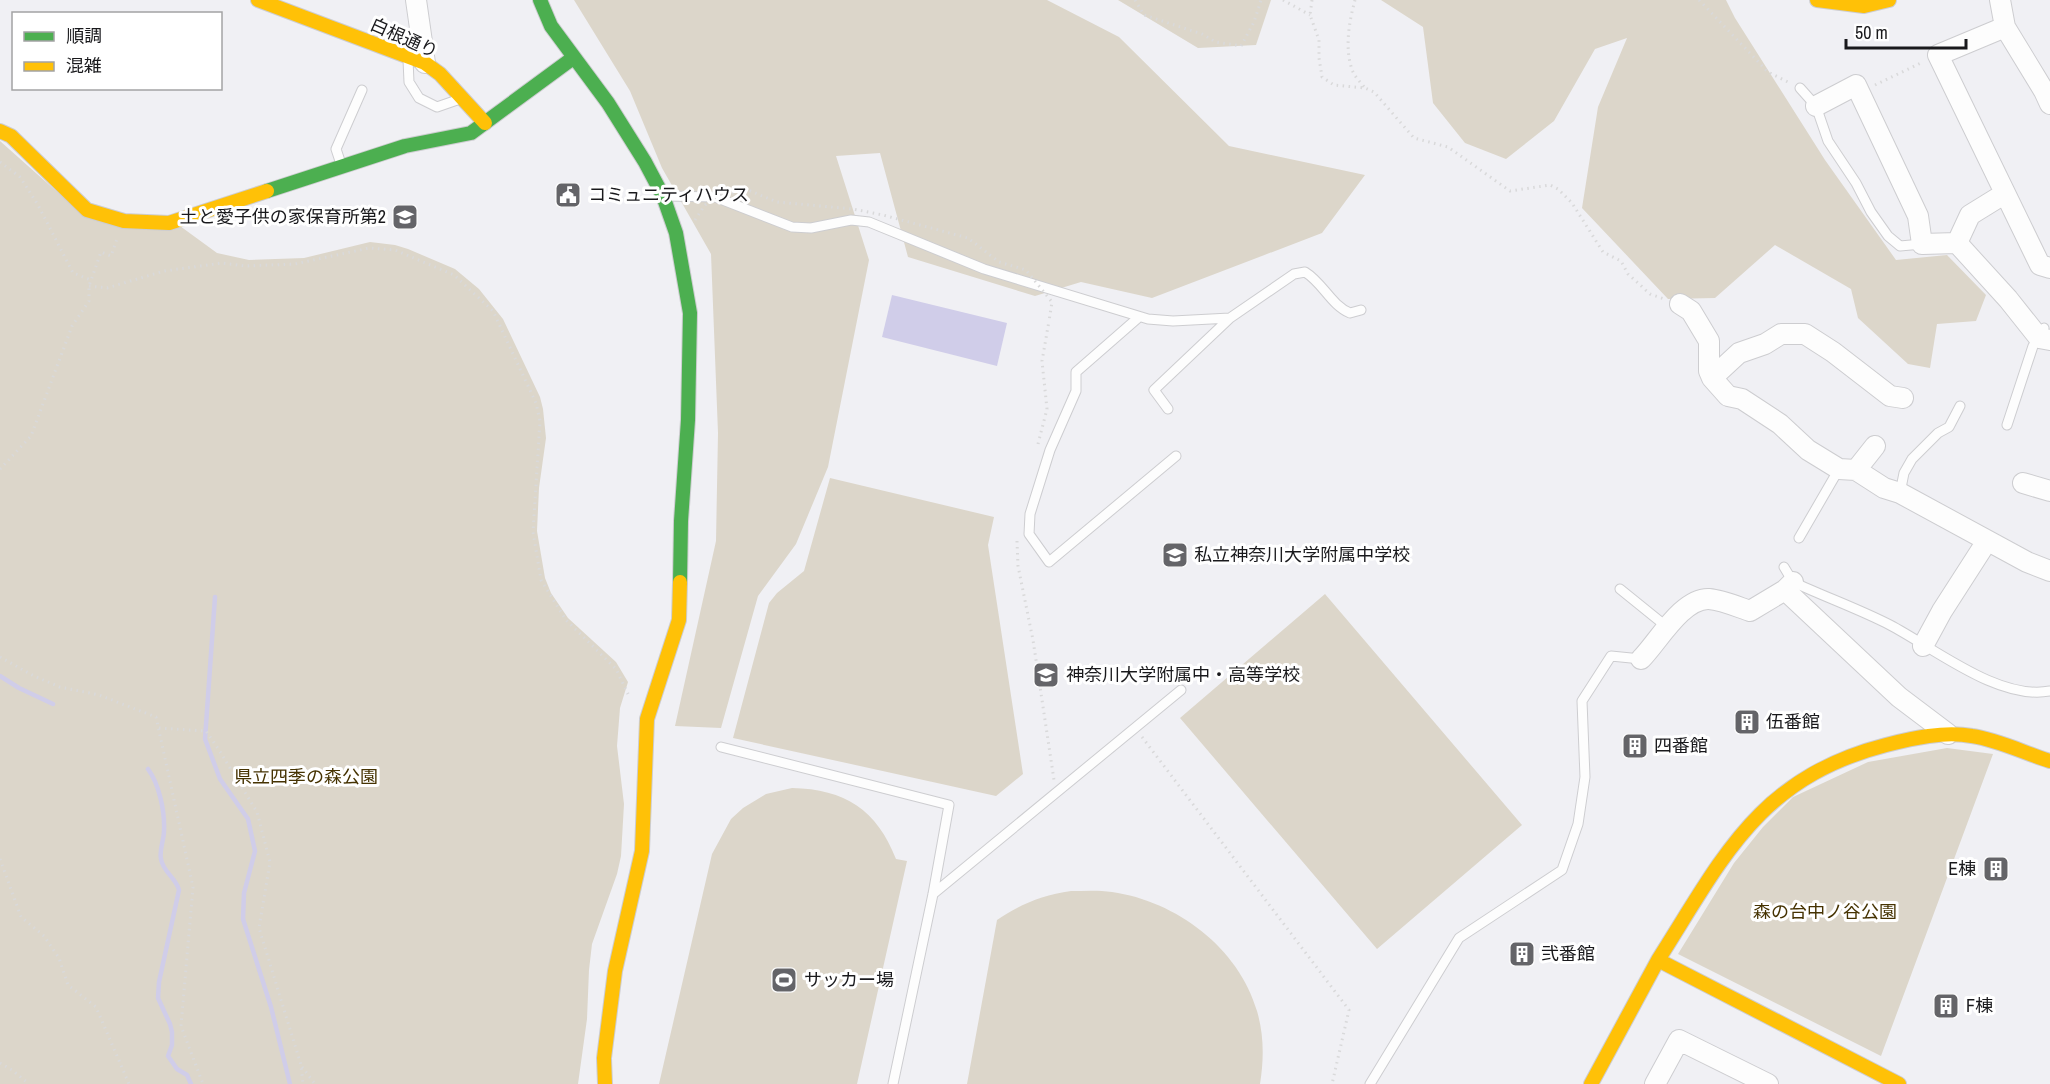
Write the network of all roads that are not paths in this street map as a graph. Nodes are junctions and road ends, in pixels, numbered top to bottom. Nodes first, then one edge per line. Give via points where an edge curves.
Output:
1 (258, 0) edge
2 (416, 0) edge
3 (540, 0) edge
4 (1817, 0) edge
5 (1889, 0) edge
6 (2000, 0) edge
7 (2005, 27) junction
8 (573, 58) junction
9 (416, 60) junction
10 (1800, 88) road end
11 (362, 90) dead end
12 (2048, 95) edge
13 (462, 97) junction
14 (1816, 106) junction
15 (485, 123) junction
16 (0, 130) edge
17 (342, 167) junction
18 (2004, 194) junction
19 (663, 196) junction
20 (1957, 243) junction
21 (1922, 244) junction
22 (2050, 268) edge
23 (1680, 304) road end
24 (1360, 310) dead end
25 (1139, 316) junction
26 (1230, 318) junction
27 (2046, 337) edge
28 (1712, 378) junction
29 (1903, 398) dead end
30 (1960, 406) dead end
31 (1168, 409) dead end
32 (2007, 425) dead end
33 (1875, 446) dead end
34 (1176, 456) dead end
35 (1848, 470) junction
36 (2023, 483) dead end
37 (2050, 491) edge
38 (1900, 493) junction
39 (1799, 538) dead end
40 (1987, 541) junction
41 (2050, 571) edge
42 (1787, 580) junction
43 (1620, 590) dead end
44 (1667, 627) junction
45 (1923, 646) junction
46 (1641, 659) joint
47 (1181, 690) dead end
48 (2050, 691) edge
49 (1948, 734) junction
50 (722, 747) dead end
51 (2050, 761) edge
52 (933, 894) junction
53 (1658, 960) junction
54 (605, 1084) edge
55 (893, 1084) edge
56 (1370, 1084) edge
57 (1591, 1084) edge
58 (1654, 1084) edge
59 (1768, 1084) edge
60 (1899, 1084) edge

1 - 9 street, 白根通り
2 - 9 street
3 - 8 street via 551,26
4 - 5 street via 1864,6
6 - 7 street
7 - 12 street
7 - 18 street via 1938,55
8 - 15 street
8 - 19 street via 608,103
9 - 13 street, 白根通り via 440,74
9 - 13 lane via 410,82 419,98 437,107
10 - 14 lane
11 - 17 lane via 336,149
13 - 15 street, 白根通り
14 - 21 lane via 1828,141 1888,236 1900,246
14 - 21 street via 1856,85 1918,216
15 - 17 street via 471,133 405,146
16 - 17 street via 11,136 87,210 124,221 169,223
18 - 20 street via 1970,215
18 - 22 street via 2040,265
19 - 25 lane via 715,197 792,227 811,228 851,220 869,222 984,269
19 - 54 street via 676,233 690,313 679,620 647,718 642,851 615,970 604,1058
20 - 21 street
20 - 27 street
23 - 28 street via 1691,311 1708,341
24 - 26 lane via 1350,314 1341,310 1305,272 1294,274
25 - 26 lane via 1173,321
25 - 34 lane via 1076,372 1076,391 1050,450 1030,514 1029,534 1049,562
26 - 31 lane via 1154,390
27 - 32 lane via 2032,346
28 - 29 street via 1739,353 1781,334 1805,334 1890,396
28 - 35 street via 1728,396 1742,399 1780,424 1808,450
30 - 38 lane via 1949,427 1912,459
33 - 35 street
35 - 38 street
35 - 39 lane
36 - 37 street
38 - 40 street
40 - 41 street
40 - 45 street
42 - 44 street via 1750,611 1709,599 1692,602
42 - 45 lane via 1891,626
42 - 49 street via 1899,697
43 - 44 lane
44 - 46 street
45 - 48 lane via 2006,688
46 - 56 lane via 1611,656 1582,701 1585,777 1578,824 1563,870 1459,938
47 - 52 lane
49 - 51 street via 1995,742
49 - 53 street via 1861,752 1803,778 1753,820 1726,853
50 - 52 lane via 949,805
52 - 55 lane
53 - 57 street
53 - 60 street
58 - 59 street via 1679,1040

